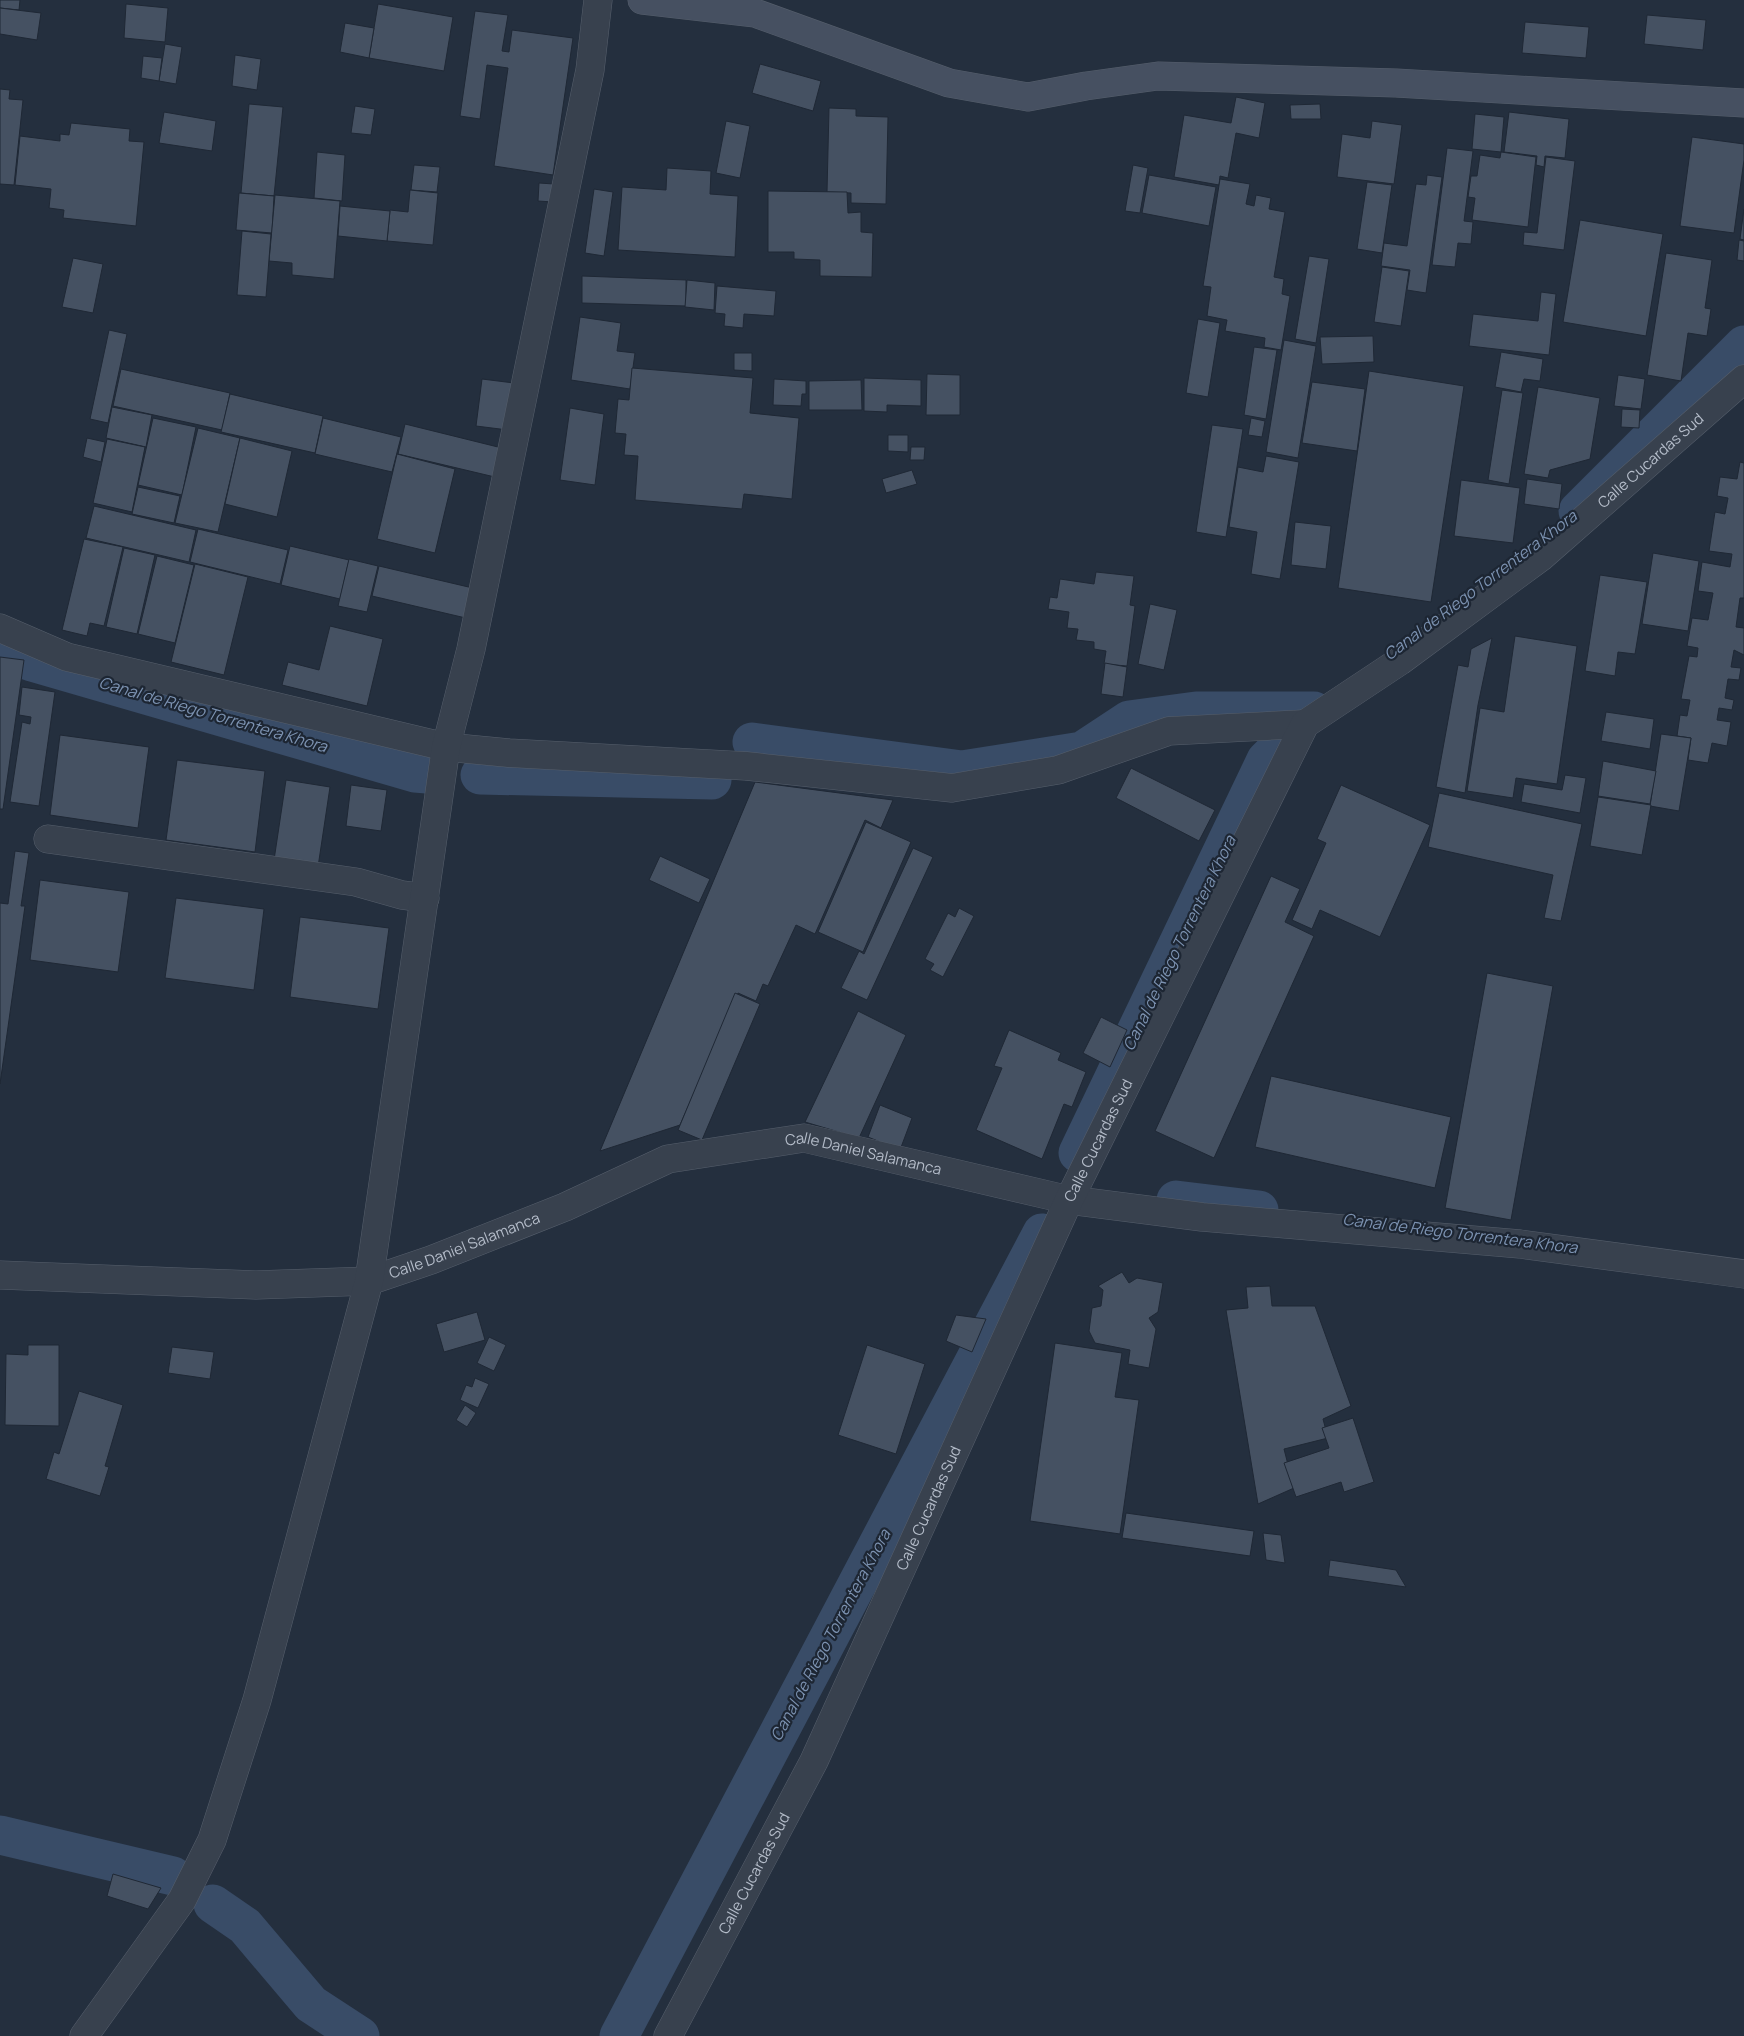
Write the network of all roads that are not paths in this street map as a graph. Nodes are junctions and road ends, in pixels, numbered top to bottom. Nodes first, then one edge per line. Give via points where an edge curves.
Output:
1 (598, 0) edge
2 (642, 0) edge
3 (1744, 103) edge
4 (1744, 378) edge
5 (0, 628) edge
6 (1305, 724) junction
7 (446, 747) junction
8 (48, 839) dead end
9 (425, 898) junction
10 (1069, 1200) junction
11 (1744, 1274) edge
12 (0, 1275) edge
13 (369, 1281) junction
14 (84, 2036) edge
15 (668, 2036) edge

1 - 7 street via 590,70 471,649
2 - 3 main road via 755,13 949,83 1028,97 1158,76 1396,83
4 - 6 street, Calle Cucardas Sud via 1541,557 1400,661
5 - 7 street via 67,657
6 - 7 street via 1170,730 1058,770 952,788 746,766
6 - 10 street, Calle Cucardas Sud
7 - 9 street
8 - 9 street via 356,882
9 - 13 street
10 - 11 street, Calle Daniel Salamanca via 1202,1217 1520,1244
10 - 13 street, Calle Daniel Salamanca via 804,1138 668,1159 565,1207
10 - 15 street, Calle Cucardas Sud via 814,1761
12 - 13 street, Calle Daniel Salamanca via 256,1285
13 - 14 street via 257,1700 212,1840 182,1900

